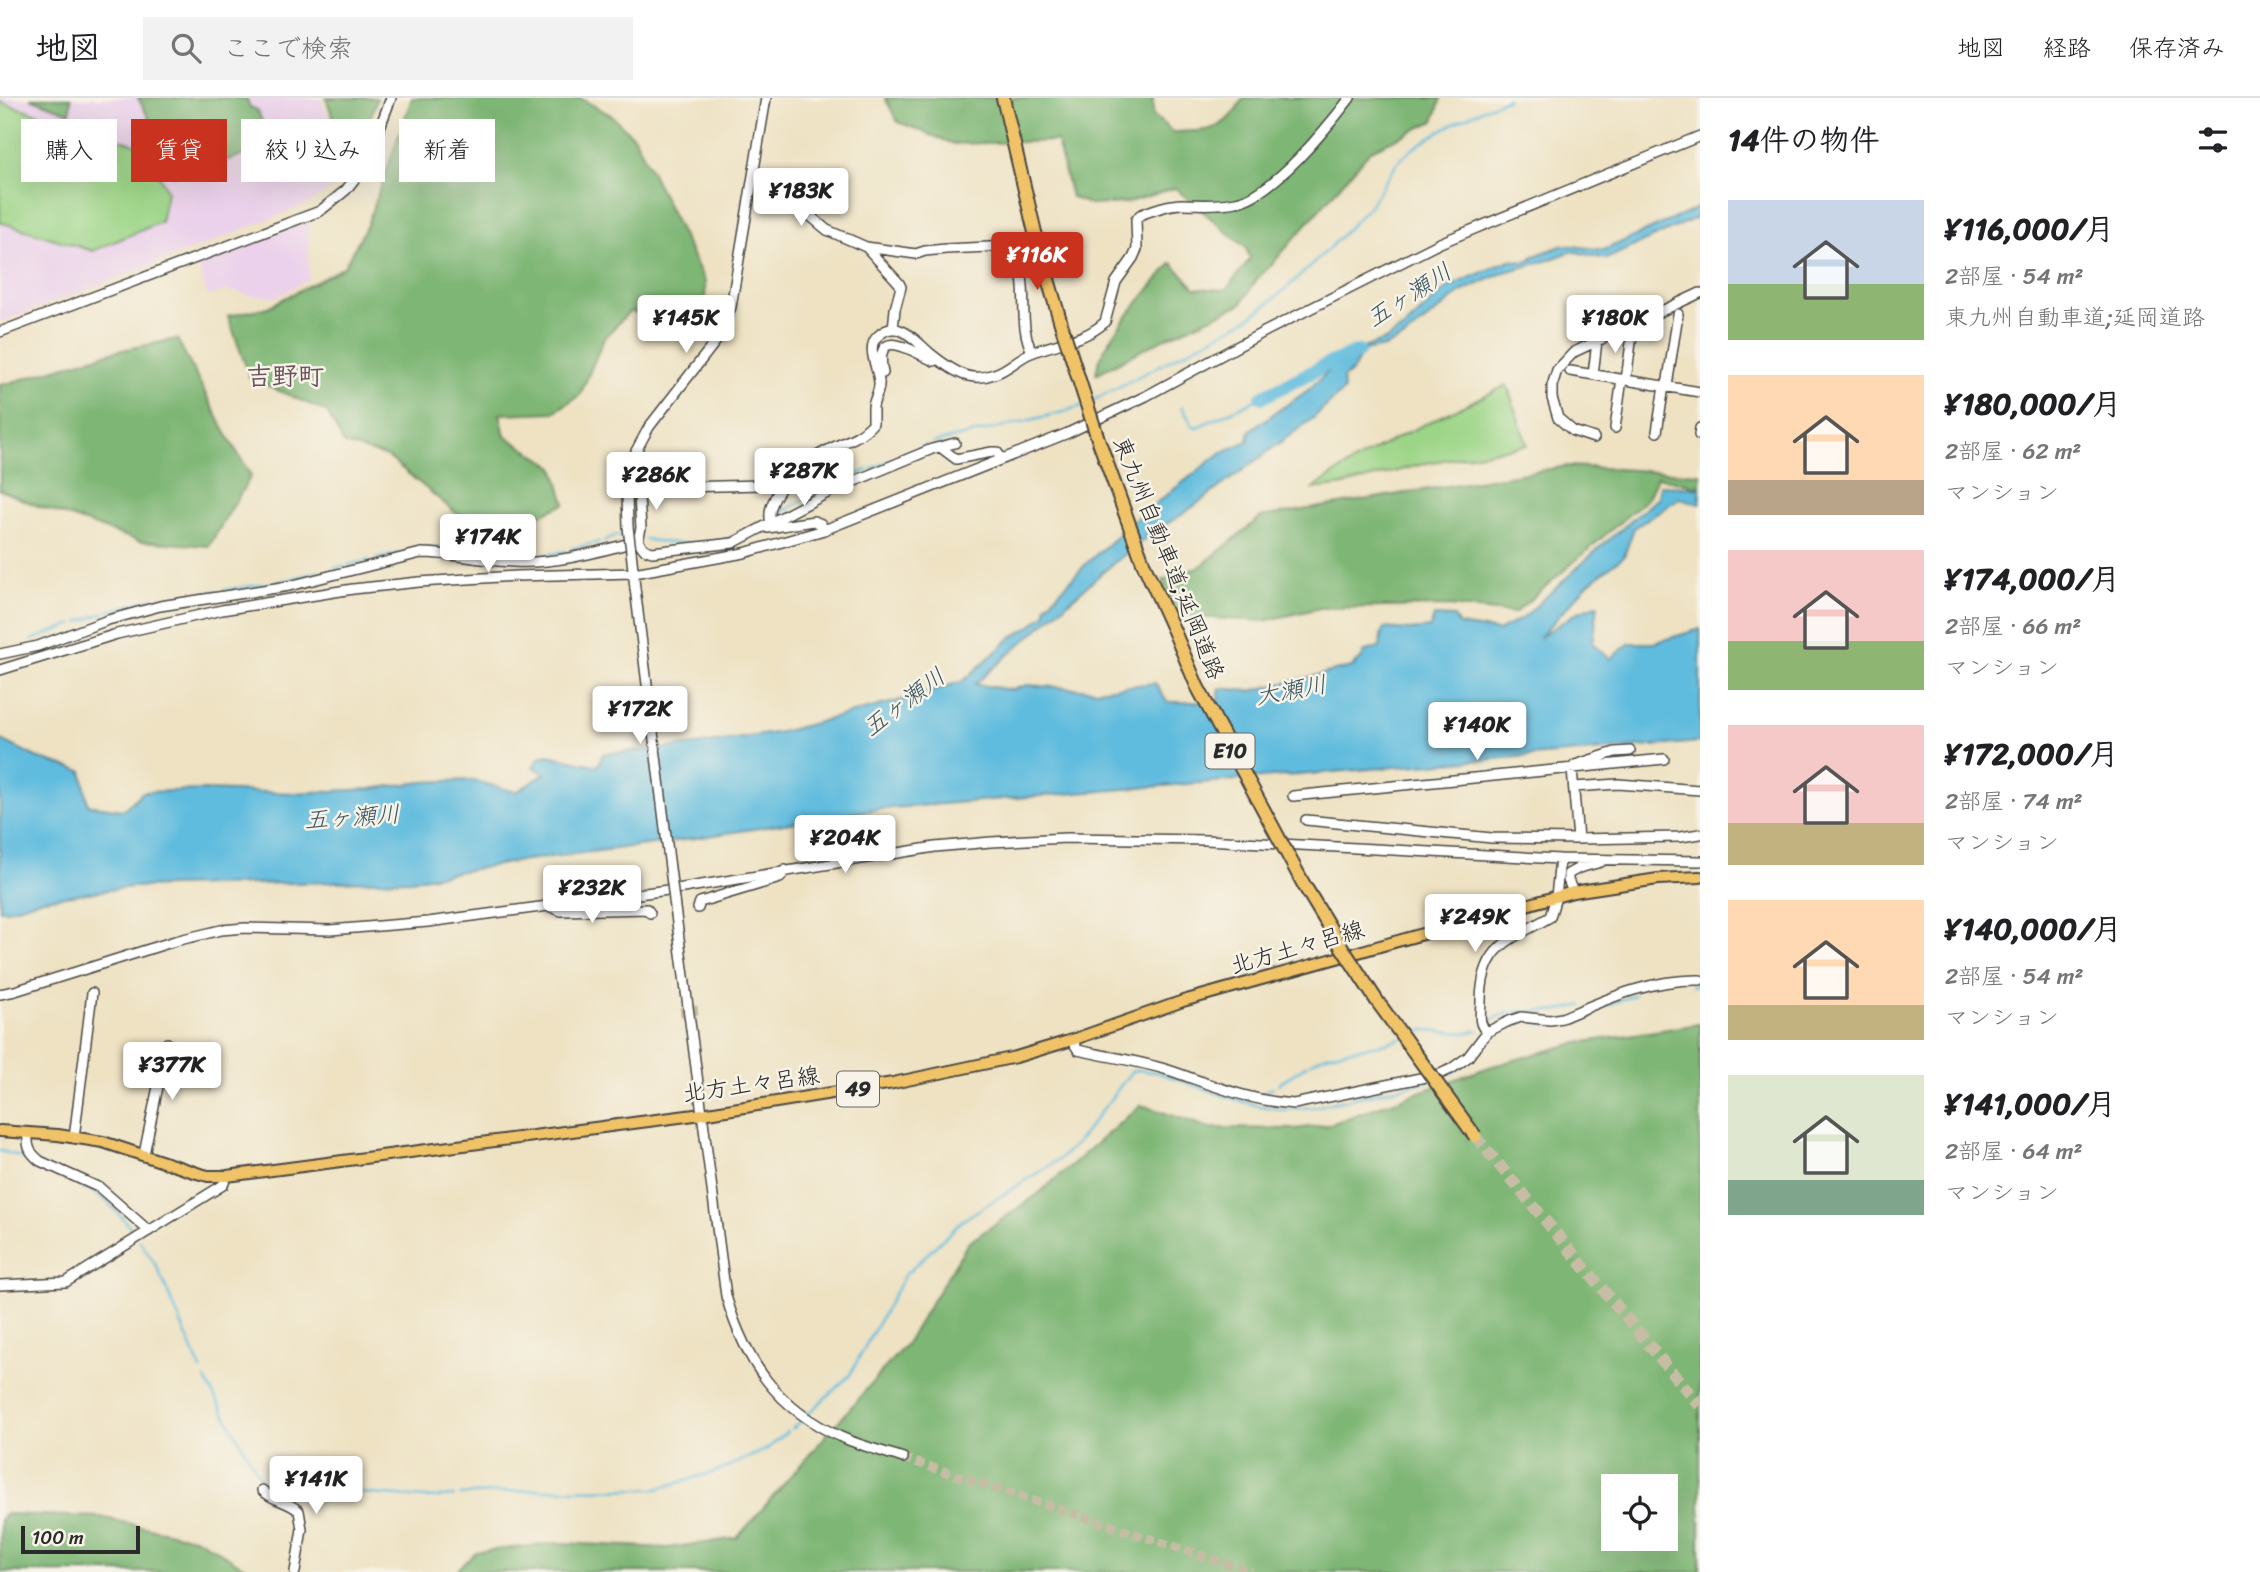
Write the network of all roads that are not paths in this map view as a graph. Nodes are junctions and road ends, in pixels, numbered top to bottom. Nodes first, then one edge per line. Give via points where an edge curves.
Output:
1 (391, 98) edge
2 (766, 98) edge
3 (1001, 98) edge
4 (1350, 98) edge
5 (1700, 136) edge
6 (755, 174) junction
7 (866, 247) junction
8 (1700, 293) edge
9 (1678, 314) dead end
10 (893, 329) junction
11 (0, 332) edge
12 (1632, 335) dead end
13 (1597, 341) junction
14 (1032, 352) junction
15 (952, 368) junction
16 (1570, 371) dead end
17 (1593, 374) junction
18 (1624, 380) junction
19 (1666, 386) junction
20 (880, 390) junction
21 (1700, 392) edge
22 (1615, 428) dead end
23 (1657, 432) dead end
24 (1594, 438) dead end
25 (955, 443) dead end
26 (940, 447) junction
27 (1002, 459) junction
28 (792, 473) junction
29 (634, 478) junction
30 (767, 527) junction
31 (824, 530) junction
32 (638, 541) junction
33 (634, 573) junction
34 (0, 654) edge
35 (0, 670) edge
36 (1630, 751) dead end
37 (1664, 759) dead end
38 (1573, 767) junction
39 (1574, 787) junction
40 (1700, 790) edge
41 (1293, 796) dead end
42 (1306, 820) dead end
43 (1700, 834) edge
44 (1578, 839) junction
45 (1560, 859) junction
46 (1610, 859) junction
47 (1700, 861) edge
48 (785, 870) junction
49 (1700, 877) edge
50 (1573, 892) junction
51 (1556, 897) junction
52 (549, 907) junction
53 (698, 908) dead end
54 (650, 913) dead end
55 (1700, 980) edge
56 (92, 993) dead end
57 (0, 994) edge
58 (1487, 1032) junction
59 (1072, 1040) junction
60 (167, 1044) dead end
61 (702, 1114) junction
62 (0, 1131) edge
63 (28, 1133) junction
64 (1475, 1136) tunnel mouth
65 (74, 1138) junction
66 (144, 1154) junction
67 (227, 1176) junction
68 (149, 1231) junction
69 (0, 1285) edge
70 (903, 1458) tunnel mouth
71 (262, 1490) dead end
72 (295, 1572) edge

1 - 11 street via 366,164 346,190 320,211
2 - 6 street
3 - 64 highway, 東九州自動車道;延岡道路 / E10, bridge via 1062,327 1098,439 1144,565 1196,686 1339,943
4 - 14 street via 1290,167 1258,193 1238,202 1181,204 1140,215 1136,220 1137,249 1116,282 1105,322 1075,339
5 - 27 street via 1440,243 1146,396
6 - 7 street via 827,230
6 - 29 street via 731,307 716,341 649,427 636,451
7 - 10 street via 901,287
7 - 14 street via 916,254 1010,246 1022,276 1025,336
8 - 13 street
9 - 19 street
10 - 15 street via 911,335
10 - 20 street via 879,334 874,342
12 - 18 street
13 - 17 street
13 - 24 street via 1574,352 1557,370 1552,386 1554,408 1565,426
14 - 15 street via 986,377 968,376
15 - 20 street via 891,344 881,358
16 - 17 street
17 - 18 street
18 - 19 street
18 - 22 street
19 - 21 street
19 - 23 street
20 - 28 street via 868,429
25 - 26 street
26 - 27 street via 956,459 997,452
26 - 30 street via 833,490
27 - 31 street
28 - 29 street via 762,485 706,487
28 - 30 street via 768,511
29 - 32 street via 641,528
29 - 33 street, bridge via 627,495
30 - 31 street via 814,521
30 - 32 street via 713,547 652,552
31 - 33 street via 744,553
32 - 34 street via 570,559 515,562 421,553 289,586 160,606
33 - 35 street via 419,582 300,597 117,634
33 - 61 street, bridge
36 - 38 street
37 - 38 street
38 - 39 street
38 - 41 street
39 - 40 street via 1618,784
39 - 44 street
42 - 44 street via 1492,838
43 - 44 street
45 - 46 street
45 - 48 street via 1291,843 1066,838 934,847
45 - 51 street
46 - 47 street
46 - 50 street via 1569,874
48 - 52 street
48 - 53 street via 780,878 700,902
49 - 50 main road, 北方土々呂線 / 49
50 - 51 main road, 北方土々呂線 / 49
51 - 58 street via 1550,917 1506,941 1486,966 1479,1019
51 - 59 main road, 北方土々呂線 / 49 via 1183,1001
52 - 54 street via 561,911 647,909
52 - 57 street via 330,930 220,930
55 - 58 street via 1641,986 1562,1018 1521,1017
56 - 65 street
58 - 59 street via 1468,1057 1451,1069 1294,1104 1237,1094 1165,1069 1078,1050
59 - 61 main road, 北方土々呂線 / 49 via 893,1083
60 - 66 street
61 - 67 main road, 北方土々呂線 / 49
61 - 70 street via 726,1296 735,1328 752,1360 796,1412 841,1437
62 - 63 main road, 北方土々呂線 / 49
63 - 65 main road, 北方土々呂線 / 49
63 - 68 street via 28,1150 40,1161 100,1188
65 - 66 main road, 北方土々呂線 / 49
66 - 67 main road, 北方土々呂線 / 49 via 208,1176
67 - 68 street via 223,1185
68 - 69 street via 66,1282
71 - 72 street via 299,1511 302,1529

